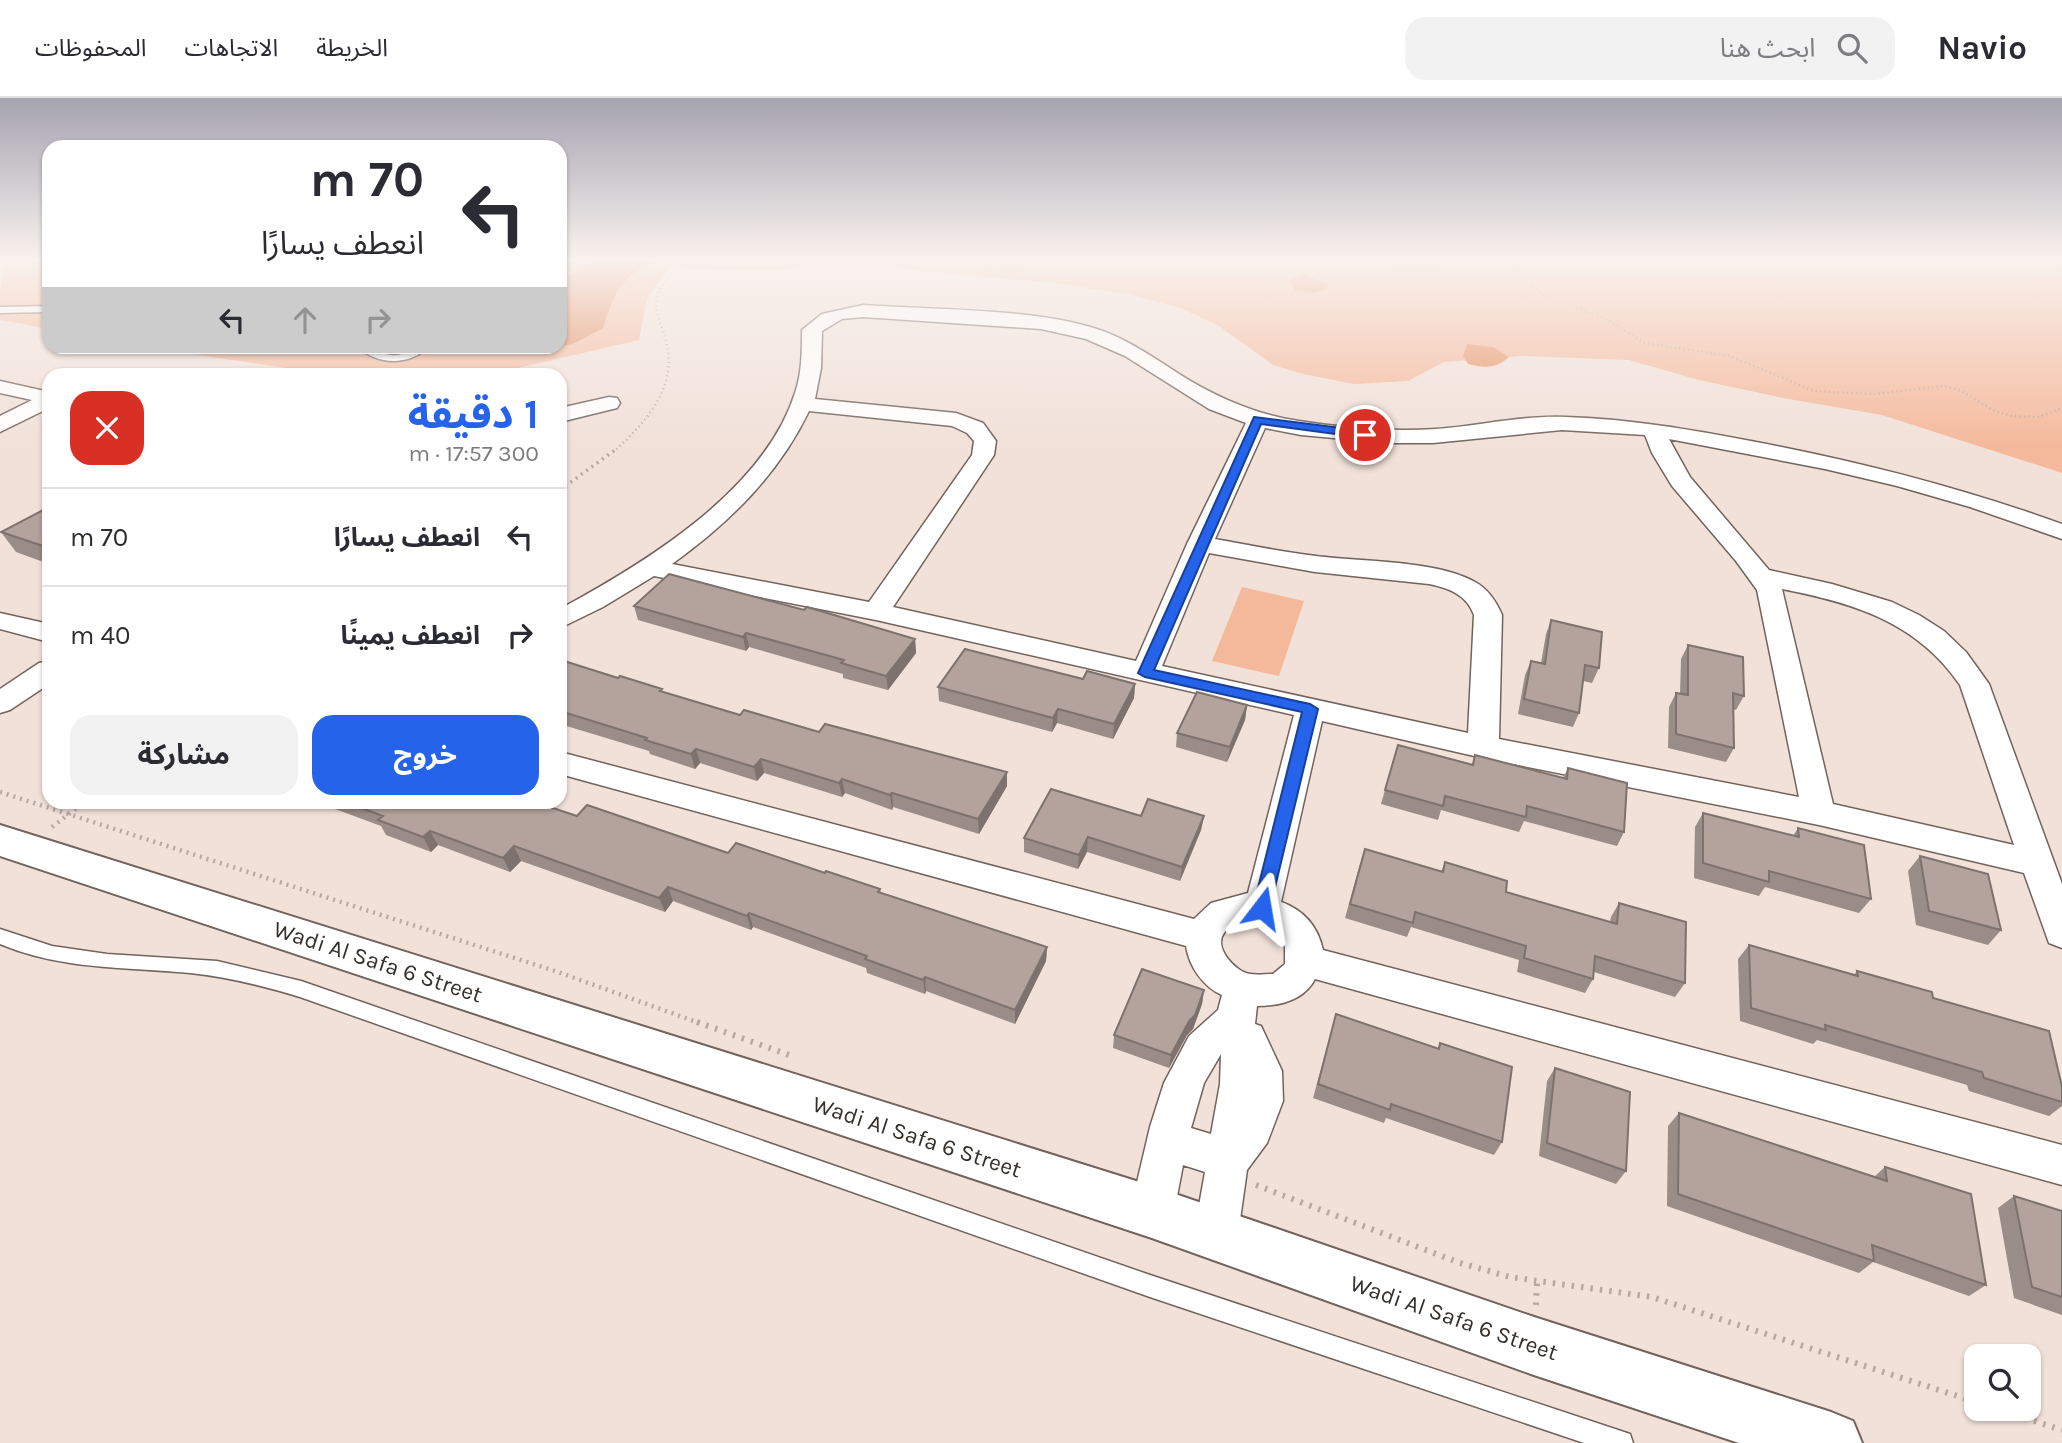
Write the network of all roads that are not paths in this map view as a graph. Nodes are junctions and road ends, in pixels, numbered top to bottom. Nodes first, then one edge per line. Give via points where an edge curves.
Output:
1 (808, 322) edge
2 (1024, 322) edge
3 (372, 354) edge
4 (416, 354) edge
5 (0, 387) edge
6 (42, 397) edge
7 (42, 403) edge
8 (609, 404) dead end
9 (803, 404) junction
10 (567, 413) edge
11 (1258, 420) junction
12 (0, 425) edge
13 (1654, 429) junction
14 (2062, 532) edge
15 (1200, 544) junction
16 (649, 567) junction
17 (1763, 578) junction
18 (876, 612) junction
19 (567, 616) edge
20 (0, 621) edge
21 (42, 631) edge
22 (1145, 673) junction
23 (42, 675) edge
24 (0, 703) edge
25 (1310, 709) junction
26 (1483, 747) junction
27 (567, 765) edge
28 (1819, 813) junction
29 (13, 844) edge
30 (2036, 863) junction
31 (1262, 908) junction
32 (2062, 933) edge
33 (0, 936) edge
34 (1203, 936) junction
35 (1306, 961) junction
36 (1239, 1004) junction
37 (1168, 1141) junction
38 (2062, 1165) edge
39 (1228, 1167) junction
40 (1152, 1212) junction
41 (1216, 1234) junction
42 (1620, 1443) edge
43 (1831, 1443) edge

1 - 9 street via 812,358
2 - 11 street via 1092,334 1132,352 1217,404
3 - 4 lane via 385,359
5 - 6 street
7 - 12 street
8 - 10 street
9 - 16 street via 762,470 704,525
9 - 18 street via 956,420 975,428 985,441 984,455
11 - 13 street via 1388,436 1562,423
11 - 15 street
13 - 14 street via 1904,481
13 - 17 street via 1662,453 1680,481
15 - 22 street
15 - 26 street via 1315,564 1438,578 1477,595 1488,615
16 - 18 street
16 - 19 street
17 - 28 street via 1774,602
17 - 30 street via 1828,590 1891,611 1928,633 1963,664
18 - 22 street
20 - 21 street
22 - 25 street
23 - 24 street
25 - 26 street
25 - 31 street
26 - 28 street
27 - 34 street
28 - 30 street
29 - 40 main road, Wadi Al Safa 6 Street
30 - 32 street
31 - 34 street via 1224,912 1207,926
31 - 35 street via 1296,928 1305,944
33 - 42 lane via 74,957 216,969 301,989 1150,1286
34 - 36 street via 1207,961 1228,982
35 - 36 street via 1291,983 1260,991
35 - 38 street
36 - 37 street via 1191,1066
36 - 39 street via 1262,1068 1264,1104 1250,1137
37 - 39 street
37 - 40 street
39 - 41 street
40 - 41 main road, Wadi Al Safa 6 Street
41 - 43 main road, Wadi Al Safa 6 Street via 1534,1346

